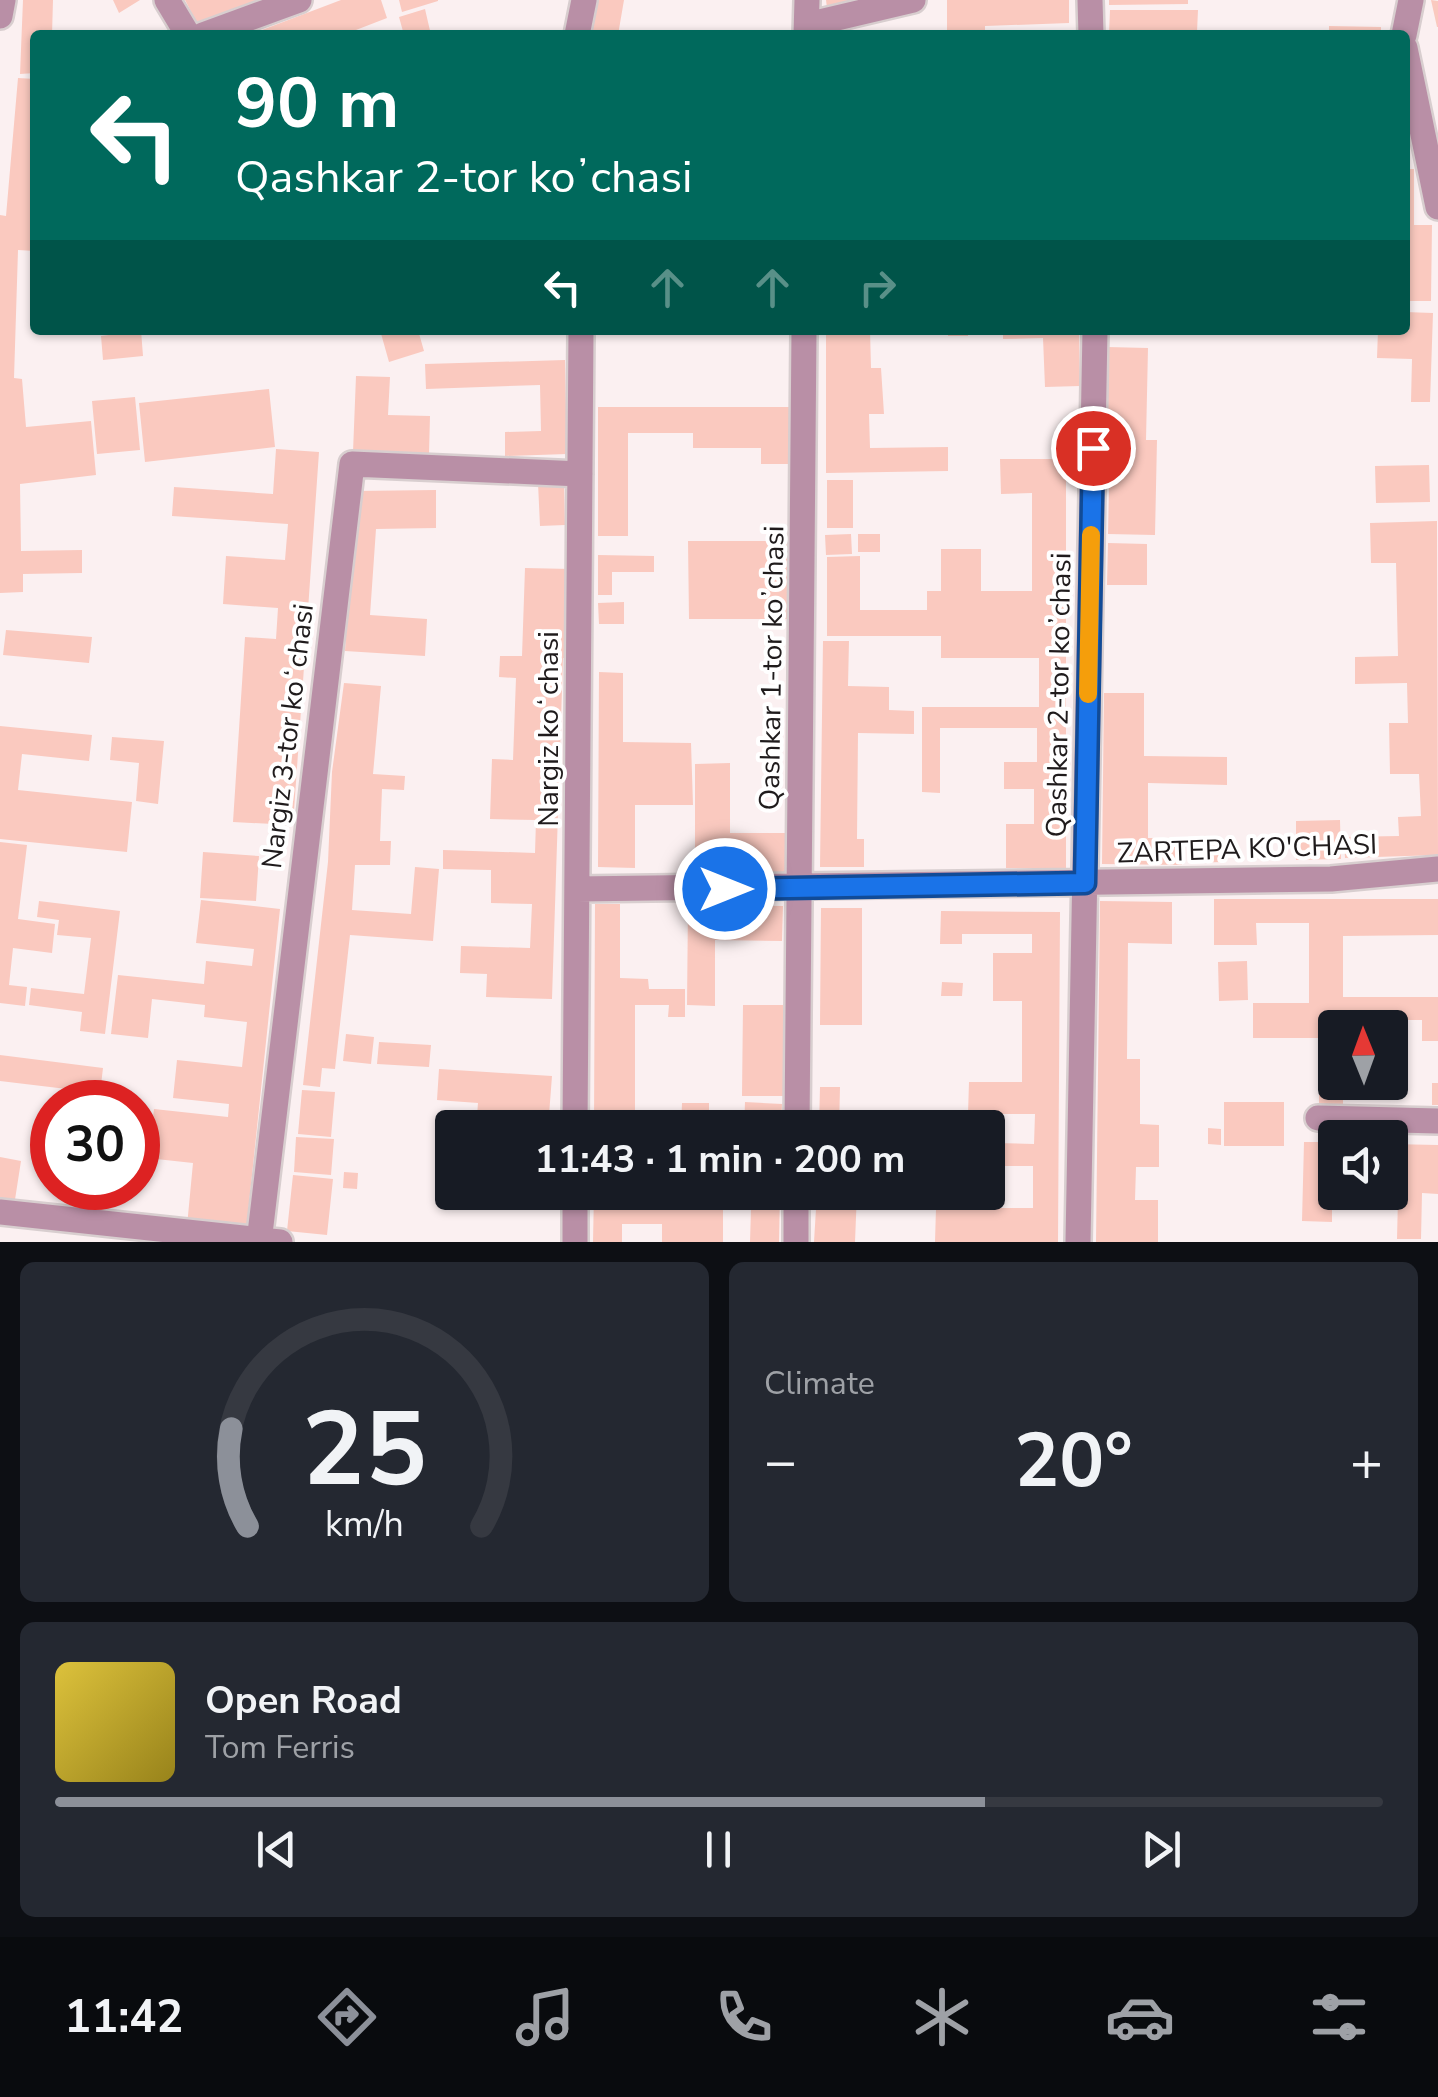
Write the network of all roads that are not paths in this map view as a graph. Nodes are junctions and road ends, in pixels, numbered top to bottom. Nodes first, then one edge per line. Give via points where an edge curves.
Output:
1 (3, 0) edge
2 (167, 0) edge
3 (299, 0) edge
4 (584, 0) edge
5 (912, 0) edge
6 (1090, 0) edge
7 (1411, 0) edge
8 (0, 16) edge
9 (807, 20) edge
10 (185, 30) edge
11 (217, 30) edge
12 (578, 30) edge
13 (1091, 30) edge
14 (1405, 30) edge
15 (1410, 72) edge
16 (1438, 207) edge
17 (581, 335) edge
18 (804, 335) edge
19 (1095, 335) edge
20 (580, 474) junction
21 (1438, 869) edge
22 (1085, 883) junction
23 (799, 888) junction
24 (577, 889) junction
25 (576, 1110) edge
26 (797, 1110) edge
27 (1318, 1118) dead end
28 (1438, 1120) edge
29 (575, 1210) edge
30 (796, 1210) edge
31 (0, 1212) edge
32 (266, 1241) edge
33 (575, 1242) edge
34 (796, 1242) edge
35 (1078, 1242) edge

1 - 8 street
2 - 10 street
3 - 11 street
4 - 12 street
5 - 9 street
6 - 13 street
7 - 14 street
15 - 16 street
17 - 20 street, Nargiz koʻchasi
18 - 23 street, Qashkar 1-tor koʼchasi
19 - 22 street, Qashkar 2-tor koʼchasi
20 - 24 street, Nargiz koʻchasi
20 - 32 street, Nargiz 3-tor koʻchasi via 352,464
21 - 22 street, ZARTEPA KO'CHASI via 1332,879
22 - 23 street, ZARTEPA KO'CHASI
22 - 35 street, Qashkar 2-tor koʼchasi
23 - 24 street, ZARTEPA KO'CHASI
23 - 26 street, Qashkar 1-tor koʼchasi
24 - 25 street, Nargiz koʻchasi
27 - 28 street
29 - 33 street
30 - 34 street
31 - 32 street

